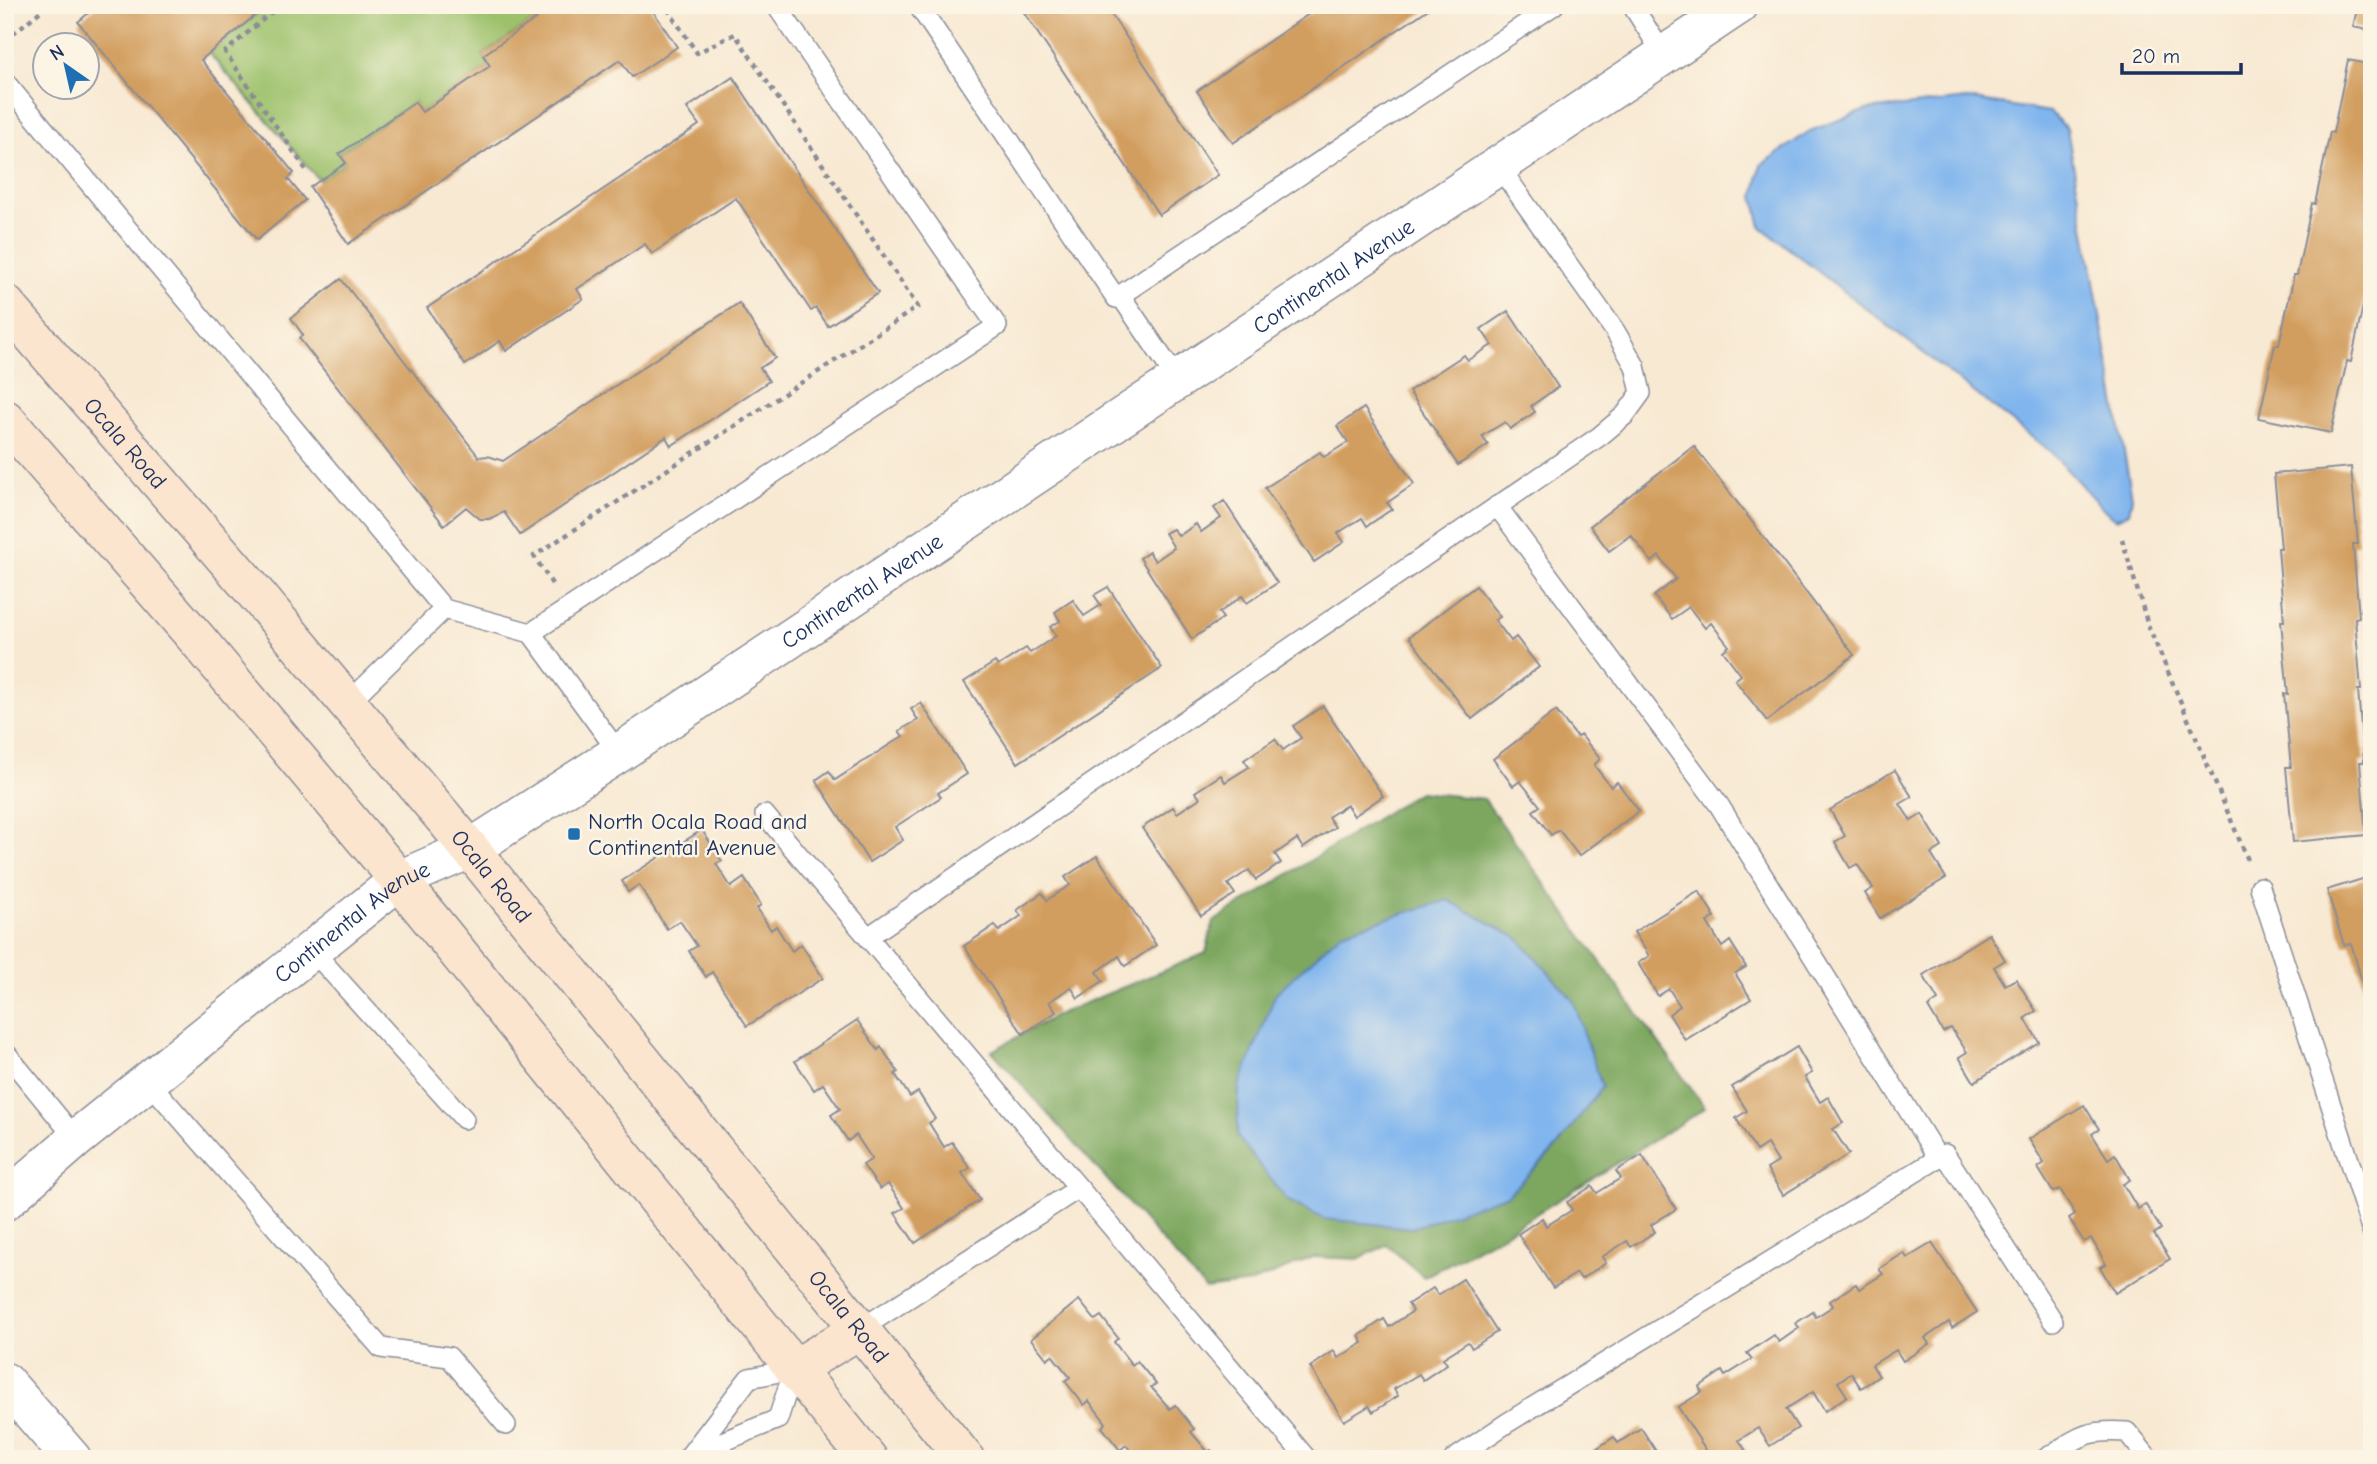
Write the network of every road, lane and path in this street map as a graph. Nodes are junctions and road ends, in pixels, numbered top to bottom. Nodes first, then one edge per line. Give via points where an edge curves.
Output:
1 (48, 5) edge
2 (280, 5) edge
3 (665, 5) edge
4 (776, 5) edge
5 (918, 5) edge
6 (1554, 5) edge
7 (1632, 5) edge
8 (1739, 5) edge
9 (5, 40) edge
10 (1663, 54) junction
11 (5, 82) edge
12 (1498, 165) junction
13 (307, 171) dead end
14 (1121, 295) junction
15 (5, 304) edge
16 (1177, 379) junction
17 (5, 419) edge
18 (1497, 506) junction
19 (2122, 538) dead end
20 (444, 609) junction
21 (567, 609) junction
22 (531, 633) junction
23 (348, 703) junction
24 (619, 753) junction
25 (765, 815) dead end
26 (470, 849) junction
27 (399, 880) junction
28 (2260, 887) joint
29 (868, 937) junction
30 (312, 950) junction
31 (5, 1052) edge
32 (148, 1081) junction
33 (464, 1119) dead end
34 (76, 1139) junction
35 (1938, 1158) junction
36 (1079, 1188) junction
37 (5, 1201) edge
38 (2372, 1231) edge
39 (2053, 1321) dead end
40 (859, 1329) junction
41 (794, 1368) junction
42 (5, 1382) edge
43 (506, 1425) dead end
44 (689, 1457) edge
45 (72, 1459) edge
46 (867, 1459) edge
47 (965, 1459) edge
48 (1307, 1459) edge
49 (1454, 1459) edge
50 (2045, 1459) edge
51 (2149, 1459) edge

1 - 9 path
2 - 13 path via 225,52
3 - 21 path via 697,53 735,34 918,307 534,556
4 - 21 lane via 997,326
5 - 14 lane via 1116,298
6 - 14 lane
7 - 10 lane
8 - 10 street, Continental Avenue
10 - 12 street, Continental Avenue
11 - 20 lane
12 - 16 street, Continental Avenue
12 - 18 lane via 1615,331 1635,366 1641,393 1625,415 1600,436
14 - 16 lane
15 - 23 main road, Ocala Road
16 - 24 street, Continental Avenue
17 - 27 main road
18 - 29 lane
18 - 35 lane via 1719,805
19 - 28 path via 2148,625
20 - 22 lane
20 - 23 lane
21 - 22 lane
22 - 24 lane
23 - 26 main road, Ocala Road
24 - 26 street, Continental Avenue
25 - 29 lane
26 - 27 street, Continental Avenue
26 - 40 main road, Ocala Road
27 - 30 street, Continental Avenue
27 - 41 main road
28 - 38 lane
29 - 36 lane
30 - 32 street, Continental Avenue
30 - 33 lane
31 - 34 lane
32 - 34 street, Continental Avenue
32 - 43 lane via 381,1348 449,1357
34 - 37 street, Continental Avenue
35 - 39 lane via 1945,1154
35 - 49 lane
36 - 40 lane
36 - 48 lane
40 - 41 main road
40 - 47 main road, Ocala Road
41 - 44 lane via 749,1378
41 - 44 lane via 778,1419
41 - 46 main road
42 - 45 street
50 - 51 lane via 2084,1434 2109,1431 2127,1432

